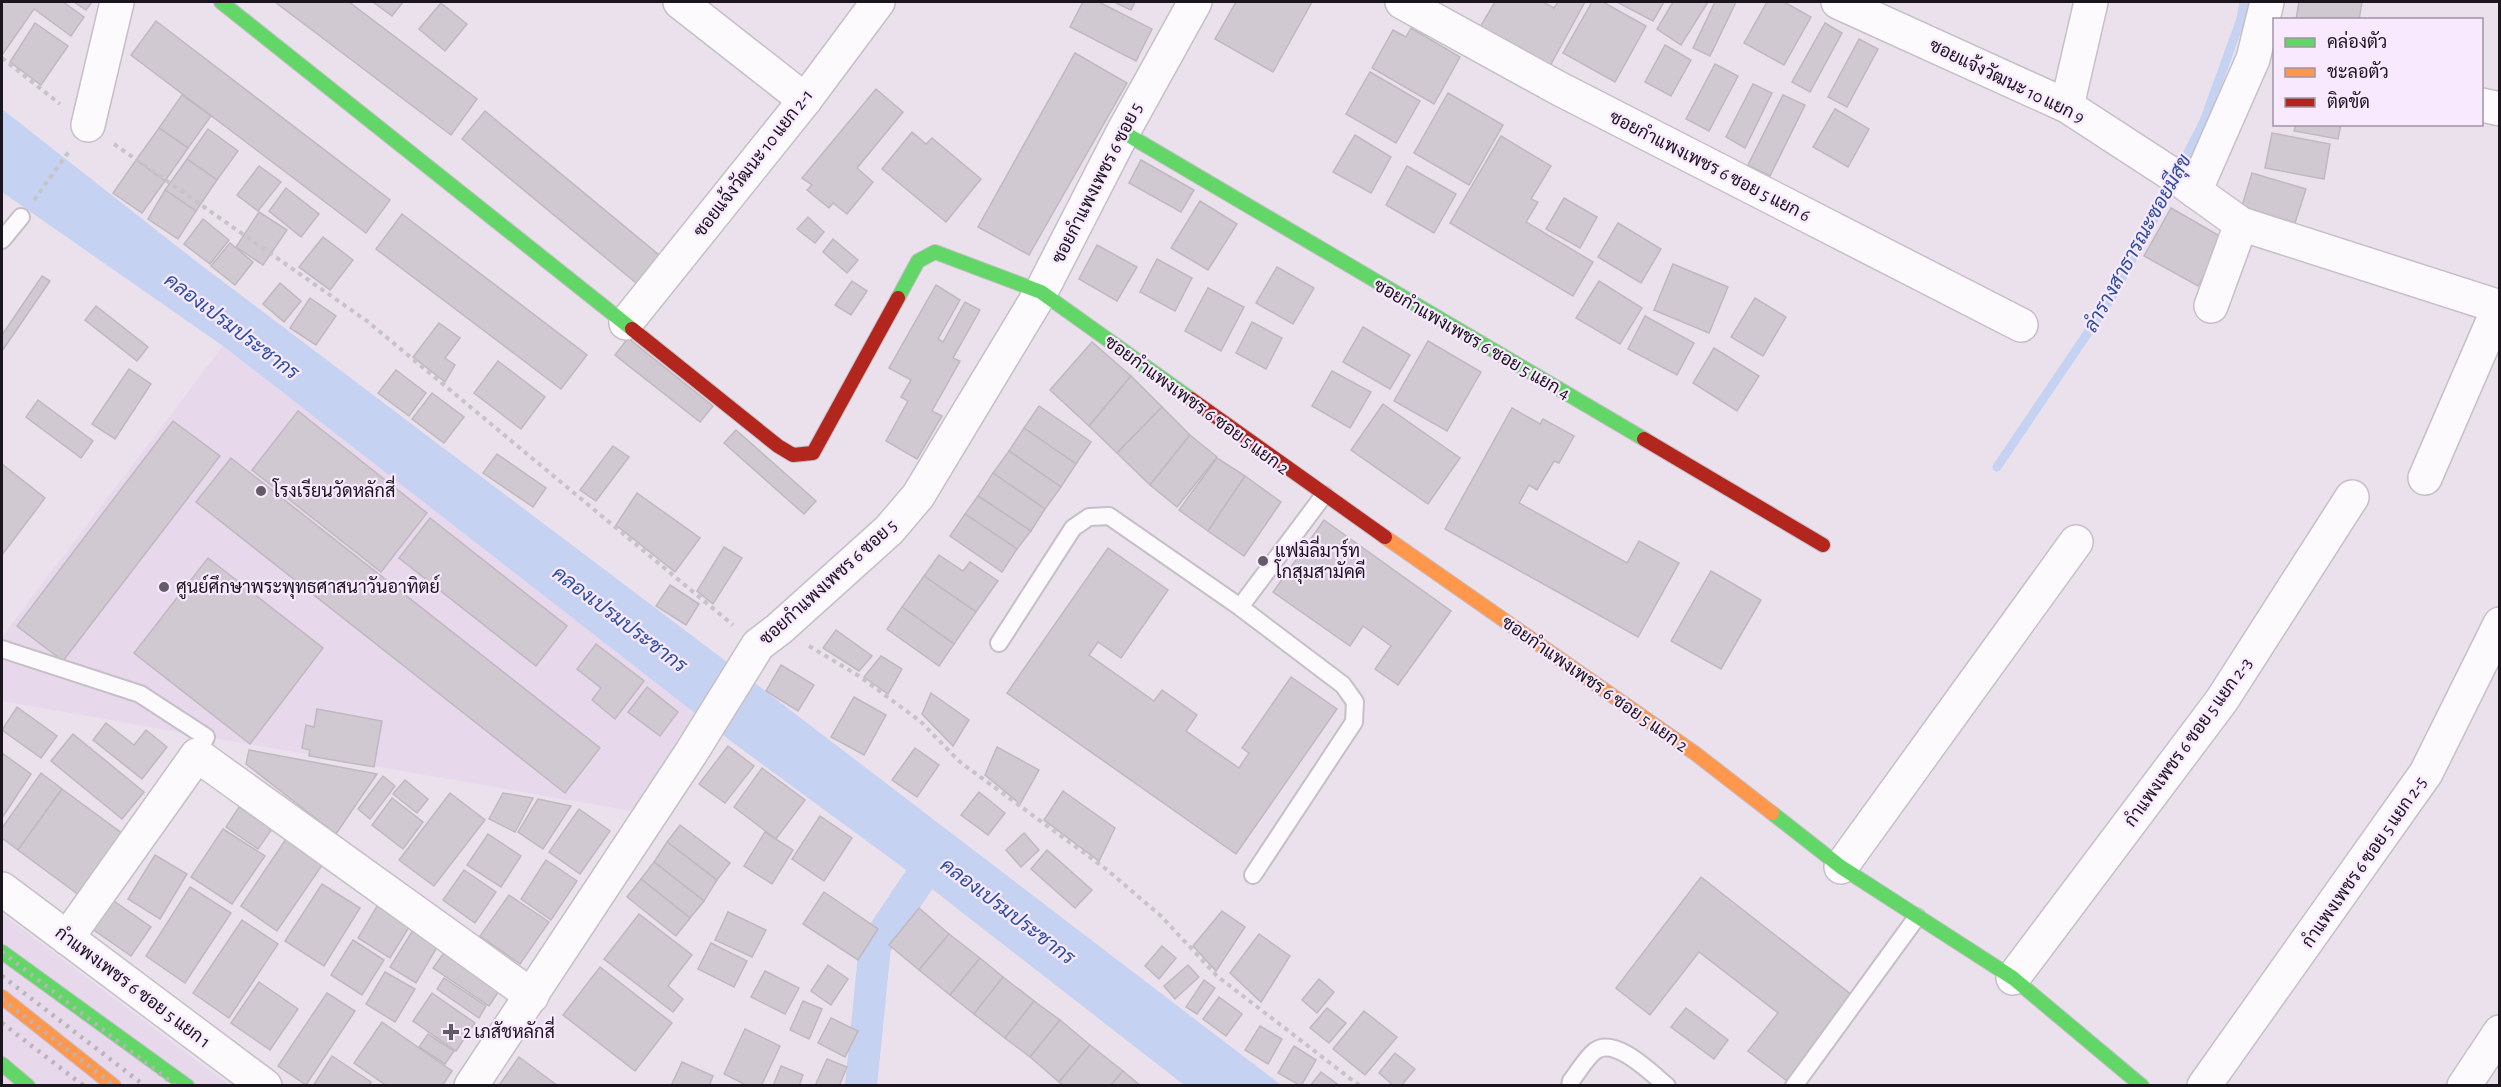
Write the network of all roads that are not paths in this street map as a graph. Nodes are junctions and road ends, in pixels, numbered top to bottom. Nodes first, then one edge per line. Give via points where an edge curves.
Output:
1 (117, 2) edge
2 (221, 2) edge
3 (680, 2) edge
4 (878, 2) edge
5 (1195, 2) edge
6 (1402, 2) edge
7 (2091, 2) edge
8 (2267, 2) edge
9 (1852, 5) edge
10 (2264, 61) edge
11 (805, 100) junction
12 (2483, 105) edge
13 (2067, 106) junction
14 (2499, 109) edge
15 (88, 125) road end
16 (1123, 132) junction
17 (2183, 182) junction
18 (21, 217) road end
19 (2241, 224) junction
20 (2, 240) edge
21 (1041, 292) junction
22 (2211, 306) dead end
23 (2499, 307) edge
24 (626, 323) junction
25 (2021, 325) dead end
26 (2425, 478) dead end
27 (1324, 495) junction
28 (2352, 497) dead end
29 (2076, 542) dead end
30 (1823, 545) dead end
31 (1240, 607) junction
32 (2499, 624) edge
33 (999, 643) dead end
34 (2, 649) edge
35 (197, 755) junction
36 (1841, 867) junction
37 (1253, 875) dead end
38 (2, 889) edge
39 (1917, 917) junction
40 (67, 938) junction
41 (2, 952) edge
42 (2013, 978) junction
43 (532, 996) junction
44 (2, 997) edge
45 (2499, 1032) edge
46 (2, 1064) edge
47 (28, 1086) edge
48 (114, 1086) edge
49 (187, 1086) edge
50 (265, 1086) edge
51 (471, 1086) edge
52 (1570, 1086) edge
53 (1667, 1086) edge
54 (1794, 1086) edge
55 (2142, 1086) edge
56 (2204, 1086) edge
57 (2464, 1086) edge

1 - 15 street
2 - 24 street
3 - 11 street
4 - 11 street, ซอยแจ้งวัฒนะ 10 แยก 2-1
5 - 16 street, ซอยกำแพงเพชร 6 ซอย 5
6 - 25 street, ซอยกำแพงเพชร 6 ซอย 5 แยก 6 via 1558,88
7 - 13 street
8 - 10 street
9 - 13 street, ซอยแจ้งวัฒนะ 10 แยก 9
10 - 17 street
11 - 24 street, ซอยแจ้งวัฒนะ 10 แยก 2-1
12 - 14 street
13 - 17 street, ซอยแจ้งวัฒนะ 10 แยก 9
16 - 21 street, ซอยกำแพงเพชร 6 ซอย 5
16 - 30 street, ซอยกำแพงเพชร 6 ซอย 5 แยก 4
17 - 19 street, ซอยแจ้งวัฒนะ 10 แยก 9
18 - 20 lane
19 - 22 street
19 - 23 street, ซอยแจ้งวัฒนะ 10 แยก 9
21 - 24 street, ซอยกำแพงเพชร 6 ซอย 5 แยก 2 via 935,252 918,261 813,453 793,455
21 - 27 street, ซอยกำแพงเพชร 6 ซอย 5 แยก 2
21 - 43 street, ซอยกำแพงเพชร 6 ซอย 5 via 918,496 889,530 769,637
23 - 26 street
27 - 31 lane
27 - 36 street, ซอยกำแพงเพชร 6 ซอย 5 แยก 2 via 1696,754
28 - 42 street, กำแพงเพชร 6 ซอย 5 แยก 2-3 via 2222,700
29 - 36 street
31 - 33 lane via 1109,516 1089,517 1073,528
31 - 37 lane via 1343,685 1355,702 1354,722
32 - 56 street, กำแพงเพชร 6 ซอย 5 แยก 2-5 via 2426,773
34 - 35 lane via 140,694 206,737
35 - 40 street
35 - 43 street
36 - 39 street, ซอยกำแพงเพชร 6 ซอย 5 แยก 2
38 - 40 street, กำแพงเพชร 6 ซอย 5 แยก 1
39 - 42 street, ซอยกำแพงเพชร 6 ซอย 5 แยก 2
39 - 54 lane
40 - 50 street, กำแพงเพชร 6 ซอย 5 แยก 1
41 - 49 street
42 - 55 street, ซอยกำแพงเพชร 6 ซอย 5 แยก 2
43 - 51 street, ซอยกำแพงเพชร 6 ซอย 5
44 - 48 street
45 - 57 street
46 - 47 street
52 - 53 lane via 1594,1052 1606,1046 1620,1050

